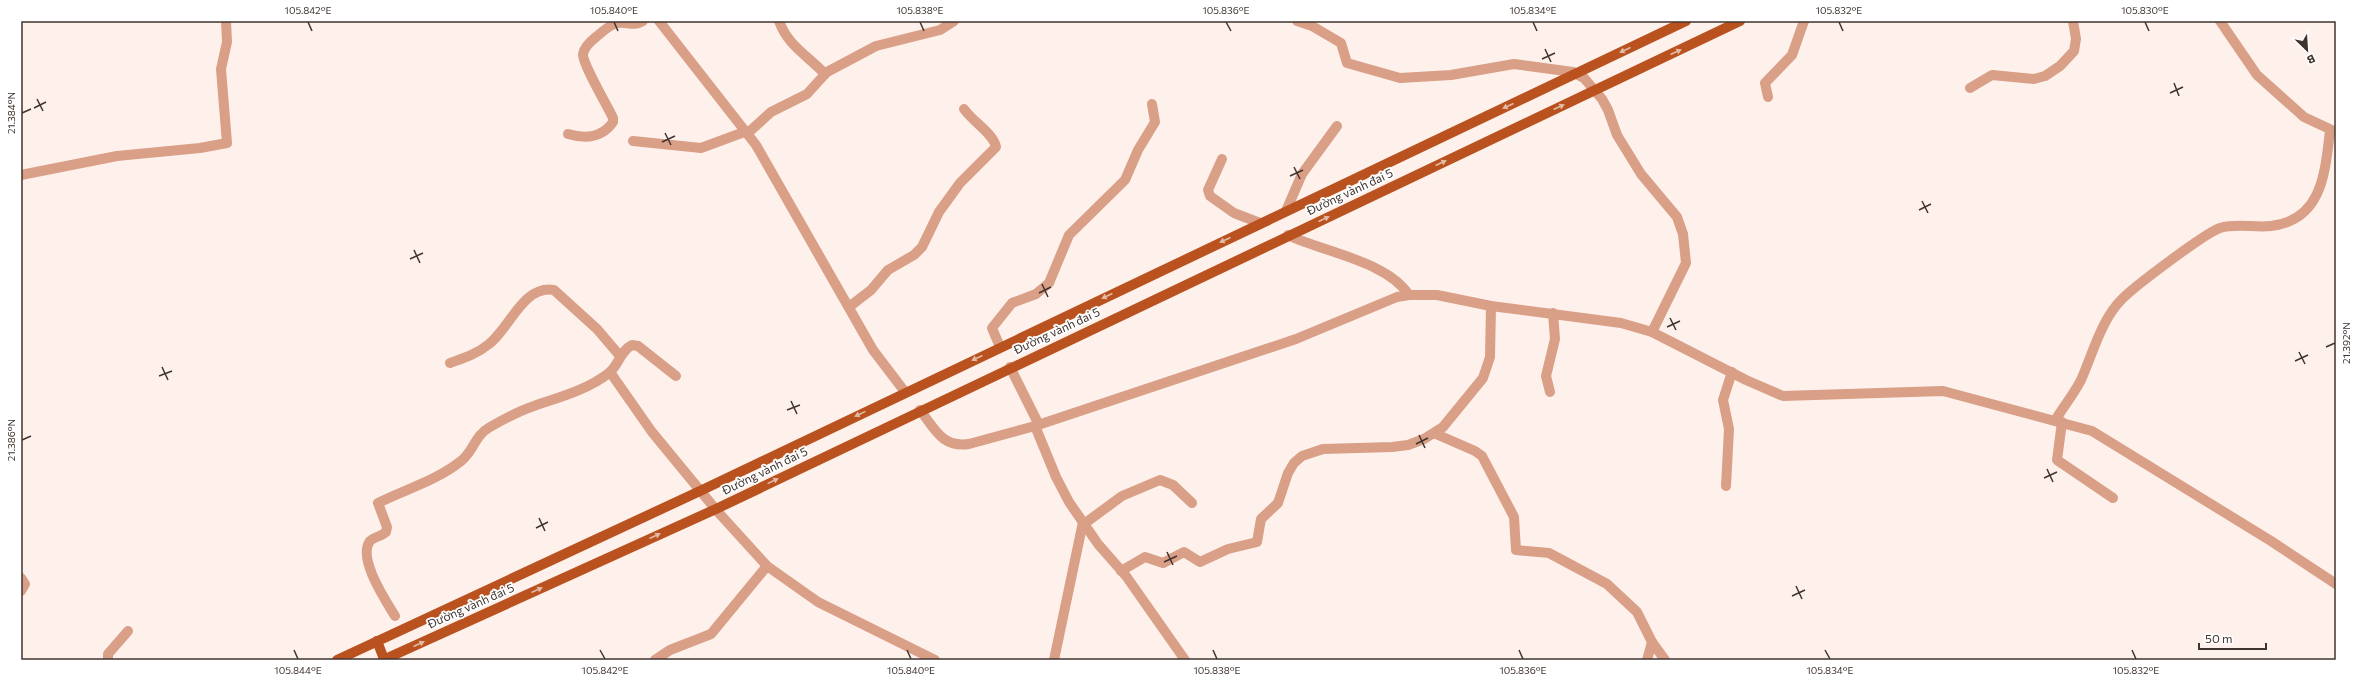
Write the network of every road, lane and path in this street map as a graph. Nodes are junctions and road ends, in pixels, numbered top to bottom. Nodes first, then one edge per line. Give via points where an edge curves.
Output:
1 (226, 21) edge
2 (643, 21) edge
3 (659, 21) edge
4 (779, 21) edge
5 (954, 21) edge
6 (1297, 21) edge
7 (1686, 21) edge
8 (1740, 21) edge
9 (1804, 21) edge
10 (2074, 21) edge
11 (2220, 21) edge
12 (1576, 73) junction
13 (825, 74) junction
14 (1970, 88) dead end
15 (1594, 90) junction
16 (1768, 97) dead end
17 (1152, 104) dead end
18 (964, 109) dead end
19 (1337, 126) dead end
20 (748, 132) junction
21 (2333, 132) edge
22 (568, 134) dead end
23 (633, 141) dead end
24 (1222, 159) dead end
25 (21, 175) edge
26 (1286, 211) junction
27 (1260, 223) junction
28 (1288, 235) junction
29 (1409, 295) junction
30 (1491, 306) junction
31 (848, 307) junction
32 (1553, 313) junction
33 (1652, 332) junction
34 (1000, 347) junction
35 (620, 356) junction
36 (450, 363) dead end
37 (1010, 367) junction
38 (610, 372) junction
39 (1732, 372) junction
40 (676, 376) dead end
41 (905, 392) junction
42 (1550, 392) dead end
43 (920, 410) junction
44 (2058, 421) junction
45 (1037, 426) junction
46 (1436, 434) junction
47 (1726, 486) dead end
48 (700, 491) junction
49 (2113, 498) dead end
50 (1192, 503) dead end
51 (716, 509) junction
52 (1084, 523) junction
53 (767, 566) junction
54 (1122, 571) junction
55 (21, 578) edge
56 (2336, 584) edge
57 (21, 591) edge
58 (395, 616) dead end
59 (128, 631) dead end
60 (376, 641) junction
61 (1652, 642) junction
62 (108, 660) edge
63 (337, 660) edge
64 (384, 660) edge
65 (654, 660) edge
66 (935, 660) edge
67 (1054, 660) edge
68 (1185, 660) edge
69 (1647, 660) edge
70 (1665, 660) edge

1 - 25 street via 227,42 221,69 226,143 117,156
2 - 22 street via 633,25 616,23 586,47 583,53 585,66 600,89 613,122 595,136 587,138
3 - 20 street via 726,108
4 - 13 street via 789,42
5 - 13 street via 940,30 876,46
6 - 12 street via 1312,26 1341,43 1348,62 1400,78 1451,75 1514,64
7 -> 12 main road, Đường vành đai 5
15 -> 8 main road, Đường vành đai 5
9 - 16 street via 1792,55 1765,82
10 - 14 street via 2074,51 2060,66 2045,76 2034,79 1992,74
11 - 21 street via 2257,75 2304,118
12 - 15 street
12 -> 26 main road, Đường vành đai 5
13 - 20 street via 807,94 777,108
28 -> 15 main road, Đường vành đai 5
15 - 33 street via 1608,110 1617,135 1641,174 1676,217 1683,234 1686,263
17 - 34 street via 1155,122 1138,150 1125,180 1069,235 1049,283 1043,290 1015,301 1005,309 992,328
18 - 31 street via 977,125 988,133 996,147 960,183 939,212 922,247 914,255 888,270 871,290
19 - 26 street via 1302,174
20 - 23 street via 700,148
20 - 31 street
21 - 44 street via 2325,176 2313,203 2301,215 2272,226 2230,226 2211,232 2131,291 2114,309 2095,345 2080,382
24 - 27 street via 1208,190 1210,196 1234,213
26 - 27 main road, Đường vành đai 5
27 -> 34 main road, Đường vành đai 5
28 - 29 street via 1366,264 1400,283
28 - 37 main road, Đường vành đai 5
29 - 30 street via 1437,295
29 - 45 street via 1385,302 1296,339
30 - 32 street
30 - 46 street via 1488,368 1483,378
31 - 41 street via 873,350
32 - 33 street via 1606,320
32 - 42 street via 1555,339 1546,376
33 - 39 street
34 -> 41 main road, Đường vành đai 5
35 - 36 street via 597,329 554,290 541,290 528,298 514,312 502,332 490,344 475,354
35 - 38 street
35 - 40 street via 628,347 638,346
37 - 43 main road, Đường vành đai 5
37 - 45 street
38 - 48 street via 652,432
38 - 58 street via 578,391 524,410 490,427 476,438 462,461 420,486 378,503 387,527 386,532 371,540 367,554 377,588
39 - 44 street via 1783,396 1932,390
39 - 47 street via 1723,400 1729,429
41 -> 48 main road, Đường vành đai 5
43 - 45 street via 948,444 958,446
51 -> 43 main road, Đường vành đai 5
44 - 49 street via 2057,460
44 - 56 street via 2102,435
45 - 52 street via 1056,478
46 - 54 street via 1408,445 1334,447 1312,452 1294,463 1278,503 1261,519 1257,542 1228,548 1200,562 1184,552 1163,563 1145,557
46 - 61 street via 1482,456 1514,517 1516,550 1549,553 1599,579 1637,612
48 - 51 street
48 - 60 main road, Đường vành đai 5
50 - 52 street via 1173,485 1160,480 1122,496
51 - 53 street
64 -> 51 main road, Đường vành đai 5
52 - 54 street via 1098,544
52 - 67 street
53 - 65 street via 711,634 670,650
53 - 66 street via 818,602
54 - 68 street
55 - 57 street via 25,584
59 - 62 street via 108,654
60 - 63 main road, Đường vành đai 5
60 - 64 main road
61 - 69 street
61 - 70 street

